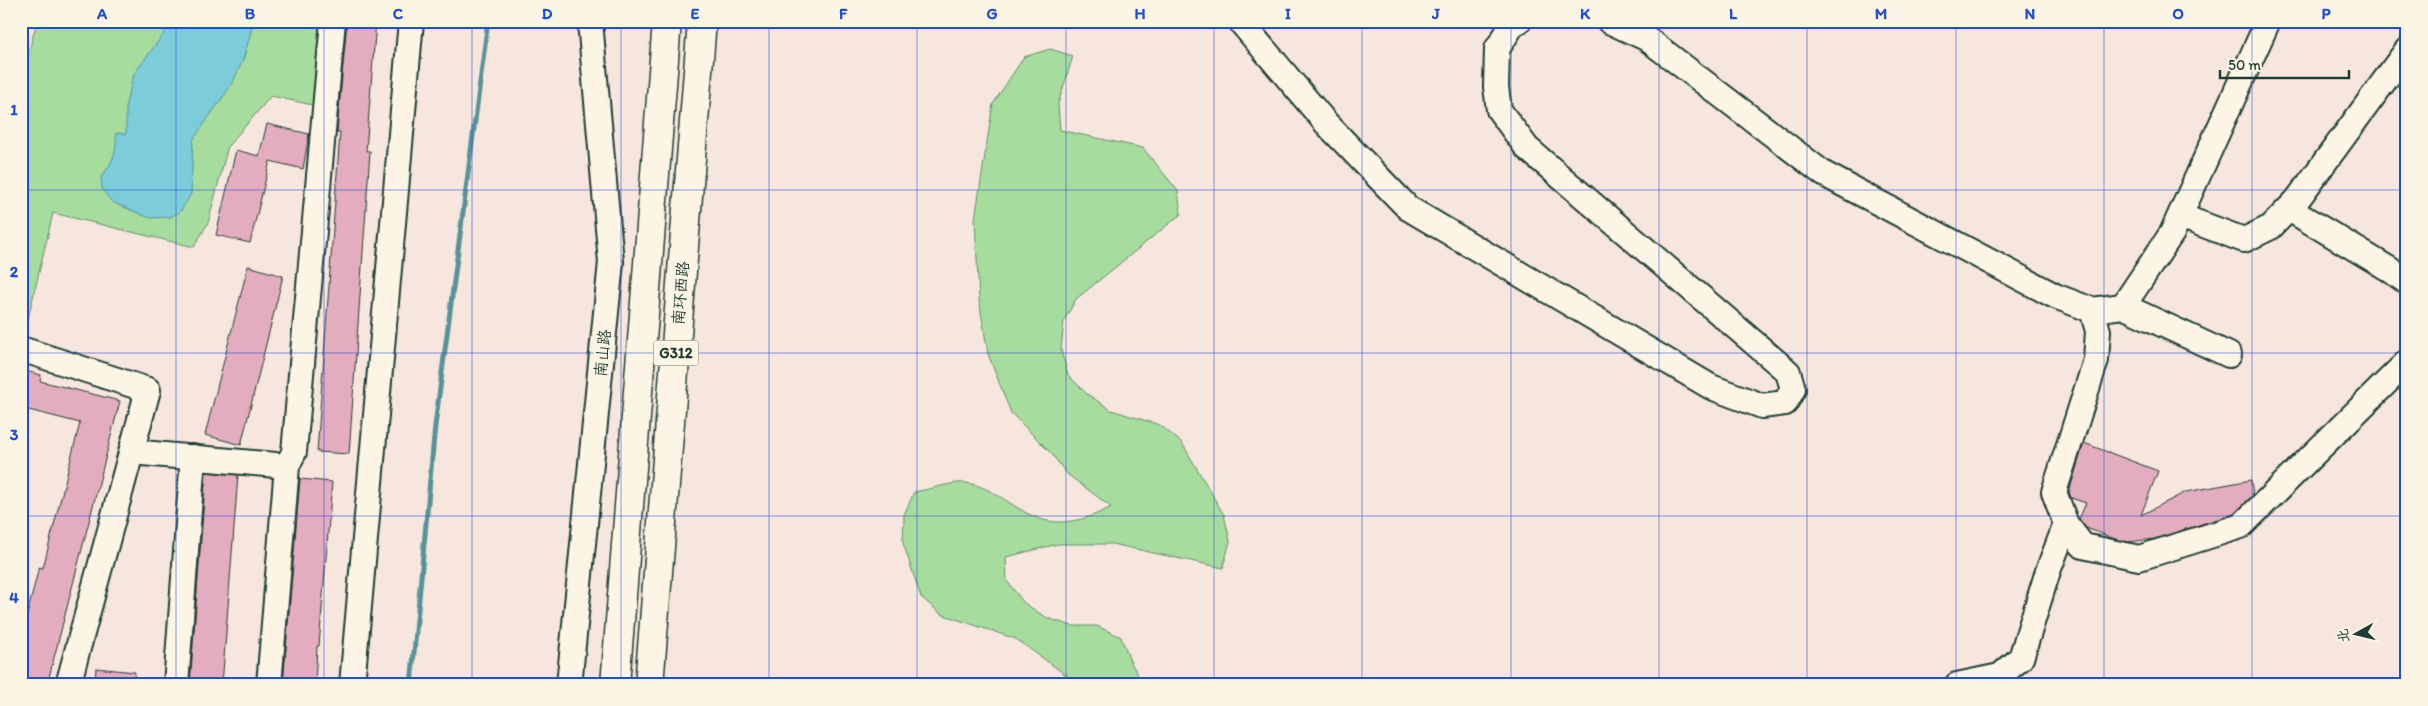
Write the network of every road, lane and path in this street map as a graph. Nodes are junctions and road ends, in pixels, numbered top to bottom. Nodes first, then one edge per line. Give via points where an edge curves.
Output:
1 (333, 21) edge
2 (411, 21) edge
3 (590, 21) edge
4 (666, 21) edge
5 (702, 21) edge
6 (1240, 21) edge
7 (1519, 21) edge
8 (1609, 21) edge
9 (2268, 21) edge
10 (2407, 50) edge
11 (2289, 209) junction
12 (2180, 216) junction
13 (2407, 282) edge
14 (2123, 306) junction
15 (2092, 310) junction
16 (21, 349) edge
17 (2229, 355) dead end
18 (2407, 362) edge
19 (131, 452) junction
20 (194, 457) junction
21 (288, 466) junction
22 (2066, 524) junction
23 (68, 685) edge
24 (176, 685) edge
25 (269, 685) edge
26 (352, 685) edge
27 (569, 685) edge
28 (615, 685) edge
29 (649, 685) edge
30 (1957, 685) edge

1 - 21 street via 294,452
2 - 26 street
3 - 27 street, 南山路 via 611,262
4 - 28 highway, G312
5 - 29 highway, 南环西路 / G312
6 - 7 street via 1326,124 1408,208 1711,387 1762,406 1785,403 1793,389 1788,372 1527,148 1499,110 1497,49 1513,24
8 - 15 street via 1646,38 1824,174 2055,296
9 - 12 street
10 - 11 street
11 - 12 street via 2271,227 2244,240
11 - 13 street
12 - 14 street
14 - 15 street
14 - 17 street
15 - 22 street via 2098,331 2096,360 2054,492
16 - 19 street via 148,390
18 - 22 street via 2241,526 2139,558 2083,546
19 - 20 street
19 - 23 street
20 - 21 street
20 - 24 street
21 - 25 street
22 - 30 street via 2021,658 2000,676

